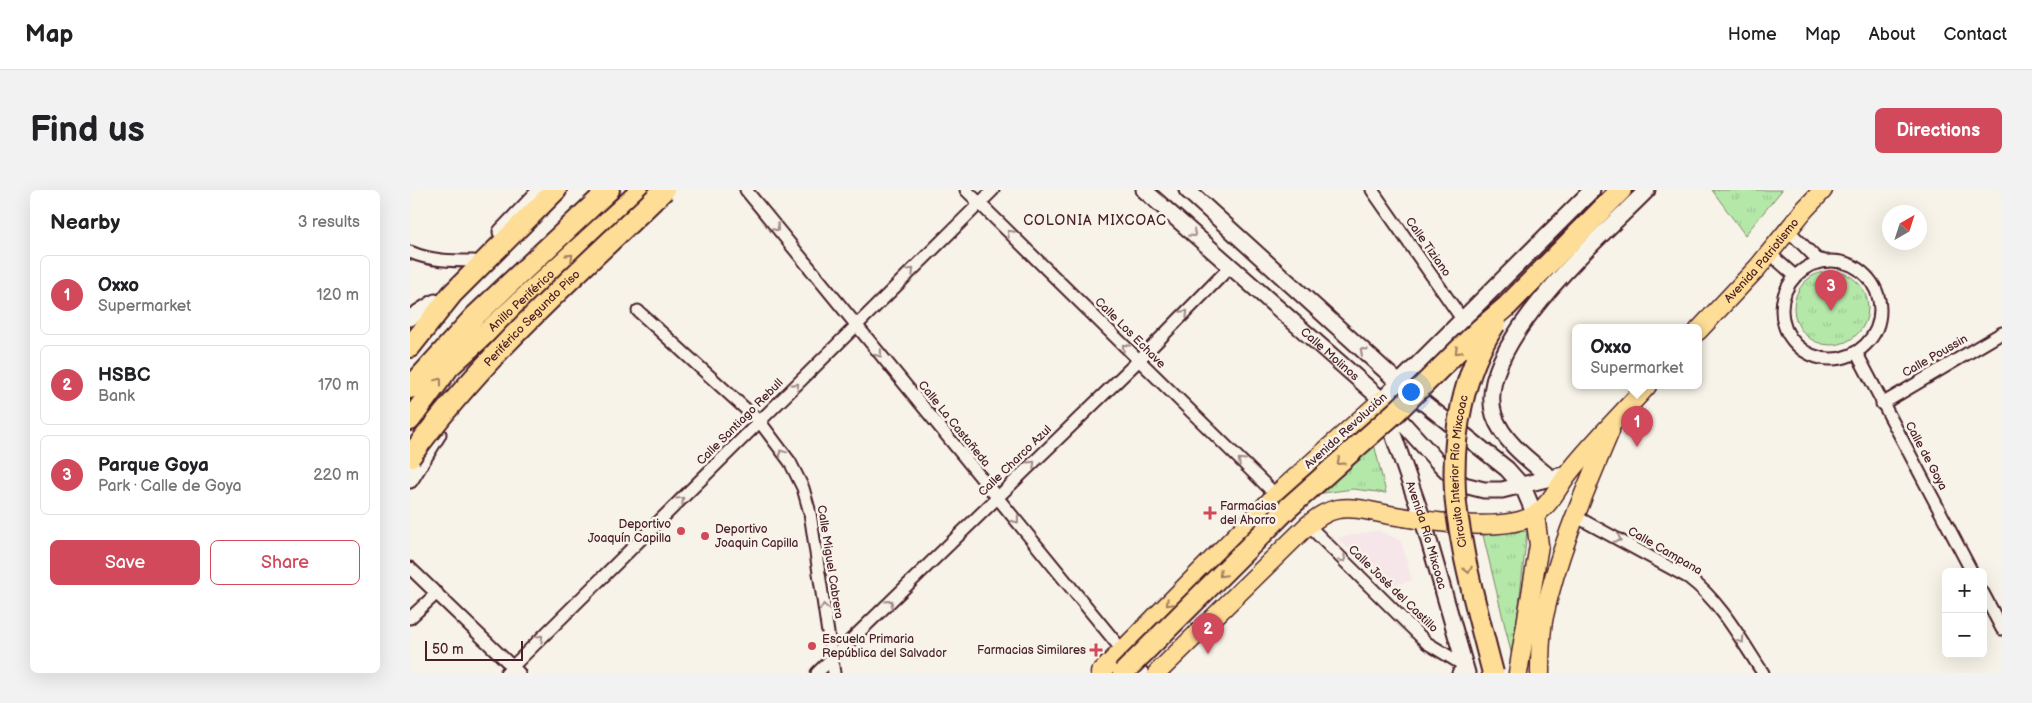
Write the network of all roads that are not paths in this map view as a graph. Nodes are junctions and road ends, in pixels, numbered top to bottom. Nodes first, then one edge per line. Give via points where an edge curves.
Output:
1 (541, 190) edge
2 (556, 190) edge
3 (590, 190) edge
4 (609, 190) edge
5 (642, 190) edge
6 (664, 190) edge
7 (674, 190) edge
8 (746, 190) edge
9 (966, 190) edge
10 (993, 190) edge
11 (1144, 190) edge
12 (1186, 190) edge
13 (1372, 190) edge
14 (1592, 190) edge
15 (1621, 190) edge
16 (1647, 190) edge
17 (1823, 190) edge
18 (980, 203) junction
19 (622, 208) junction
20 (1788, 230) junction
21 (612, 251) junction
22 (410, 252) edge
23 (1769, 253) junction
24 (482, 257) junction
25 (1825, 261) junction
26 (1230, 267) junction
27 (1795, 276) junction
28 (435, 302) junction
29 (1507, 306) junction
30 (638, 311) dead end
31 (410, 318) edge
32 (1462, 319) junction
33 (856, 326) junction
34 (1702, 327) edge
35 (2002, 333) edge
36 (410, 334) edge
37 (410, 347) edge
38 (1856, 352) junction
39 (507, 353) junction
40 (462, 356) junction
41 (1138, 361) junction
42 (410, 374) edge
43 (1399, 383) junction
44 (410, 388) edge
45 (1644, 389) edge
46 (1382, 400) junction
47 (1882, 404) junction
48 (410, 420) edge
49 (760, 422) junction
50 (1614, 422) junction
51 (410, 457) edge
52 (1559, 477) junction
53 (410, 480) edge
54 (1523, 487) junction
55 (1276, 495) junction
56 (997, 498) junction
57 (1535, 515) junction
58 (1575, 516) junction
59 (1423, 520) junction
60 (1308, 525) junction
61 (410, 568) edge
62 (1970, 568) edge
63 (437, 593) junction
64 (1987, 601) edge
65 (410, 618) edge
66 (2002, 629) edge
67 (1122, 650) junction
68 (832, 660) junction
69 (512, 671) edge
70 (1463, 671) edge
71 (818, 673) edge
72 (834, 673) edge
73 (1100, 673) edge
74 (1123, 673) edge
75 (1143, 673) edge
76 (1157, 673) edge
77 (1493, 673) edge
78 (1518, 673) edge
79 (1540, 673) edge
80 (1763, 673) edge

1 - 24 main road
2 - 24 highway
3 - 42 highway via 469,310
4 - 44 highway, Anillo Periférico via 475,316
5 - 19 highway, Anillo Periférico
6 - 51 highway, Periférico Segundo Piso, bridge via 479,371
7 - 21 main road
8 -> 33 street, Calle La Castañeda
9 - 18 street, Calle Los Echave
10 - 18 street, Calle Santiago Rebull
11 -> 26 main road, Calle Molinos
43 -> 12 main road, Calle Molinos
13 - 32 street, Calle Tiziano
14 - 32 main road, Avenida Revolución
15 - 29 highway
16 - 52 main road via 1556,283 1520,326 1498,366 1492,401 1498,423 1512,443
17 - 20 main road, Avenida Patriotismo
33 -> 18 street, Calle Santiago Rebull
41 -> 18 street, Calle Los Echave
19 - 21 highway
40 -> 19 highway, Anillo Periférico
20 - 23 main road, Avenida Patriotismo
20 - 25 street via 1817,259
21 - 39 main road
22 - 24 street via 448,262
23 - 27 street
23 - 34 main road, Avenida Patriotismo
24 - 28 main road
24 - 37 highway
25 - 27 street via 1806,267
25 - 38 street via 1842,262 1858,269 1871,280 1878,296 1880,313 1876,330 1867,344
41 -> 26 street, Calle Charco Azul
26 - 46 main road, Calle Molinos
27 - 38 street via 1785,291 1782,310 1791,338 1805,352 1824,358 1843,358
28 - 31 main road
28 - 36 main road
29 -> 74 highway, bridge via 1283,514
29 -> 77 highway, Circuito Interior Río Mixcoac, bridge via 1473,367 1464,395 1455,457 1457,517
30 - 49 street, Calle Miguel Cabrera
32 - 43 main road, Avenida Revolución
49 -> 33 street, Calle Santiago Rebull
33 -> 56 street, Calle La Castañeda
35 - 47 street, Calle Poussin
38 - 47 street, Calle de Goya
39 - 40 highway
39 - 53 main road via 450,414
48 -> 40 highway, Anillo Periférico
55 -> 41 street, Calle Los Echave
56 -> 41 street, Calle Charco Azul
43 - 46 main road, Avenida Revolución
43 - 54 main road, Calle Molinos via 1491,455
45 - 50 main road
46 - 54 main road, Calle Molinos via 1436,460 1464,485 1493,491
46 - 55 main road, Avenida Revolución
46 - 59 main road, Avenida Río Mixcoac
47 - 62 street, Calle de Goya
68 -> 49 street, Calle Miguel Cabrera via 810,514 803,488 790,462
69 -> 49 street, Calle Santiago Rebull via 575,602
50 - 52 main road
50 - 58 main road
52 - 54 main road, Calle Molinos
52 - 57 main road via 1546,506
54 - 57 main road, Calle Molinos
55 -> 67 main road, Avenida Revolución
56 -> 67 street, Calle La Castañeda
68 -> 56 street, Calle Charco Azul
57 - 59 main road via 1486,524
57 - 78 main road via 1539,545
58 - 79 main road via 1557,566 1544,617
58 -> 80 street, Calle Campana via 1689,578 1703,589
59 - 60 main road via 1340,508
59 - 70 main road, Avenida Río Mixcoac
60 -> 70 street, Calle José del Castillo via 1428,643
60 - 76 main road
61 - 63 street
63 - 65 street
63 - 69 street
64 - 66 street
67 - 73 main road, Avenida Revolución
67 - 75 street, Calle La Castañeda
68 - 71 street, Calle Charco Azul
68 - 72 street, Calle Miguel Cabrera

